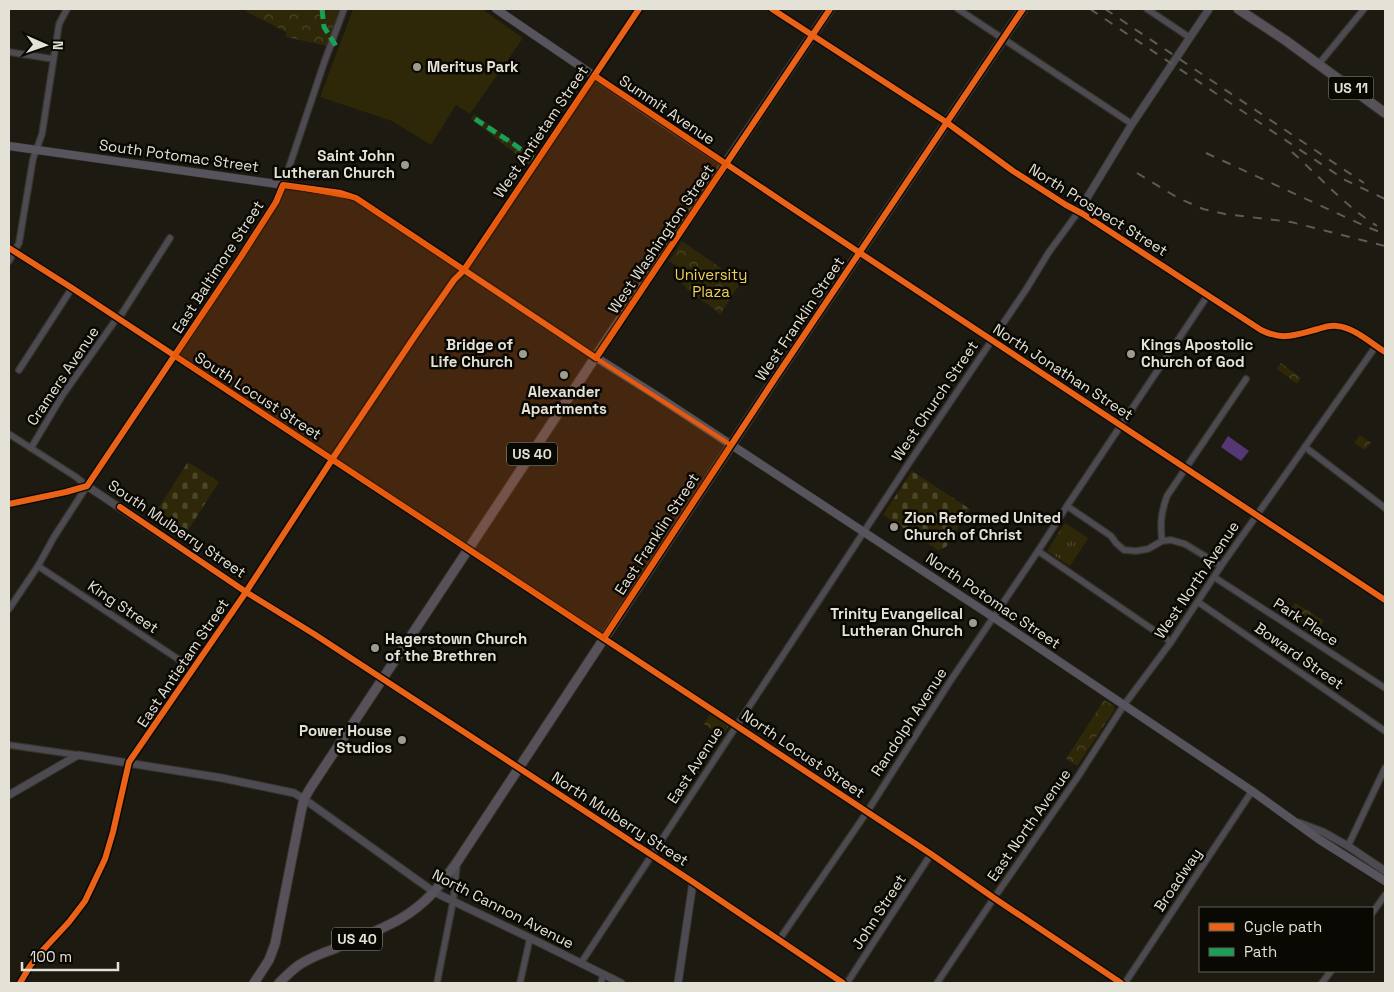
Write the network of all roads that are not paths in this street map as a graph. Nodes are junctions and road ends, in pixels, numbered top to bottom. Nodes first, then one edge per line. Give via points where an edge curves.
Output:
1 (67, 9) edge
2 (344, 9) edge
3 (496, 9) edge
4 (639, 9) edge
5 (772, 9) edge
6 (830, 9) edge
7 (958, 9) edge
8 (1023, 9) edge
9 (1147, 9) edge
10 (1209, 9) edge
11 (1238, 9) edge
12 (1364, 9) edge
13 (813, 34) junction
14 (1189, 37) junction
15 (1003, 39) junction
16 (9, 52) edge
17 (53, 59) junction
18 (1318, 65) junction
19 (595, 76) junction
20 (1385, 111) edge
21 (946, 122) junction
22 (1132, 124) junction
23 (9, 146) edge
24 (36, 150) junction
25 (726, 164) junction
26 (283, 185) junction
27 (1079, 211) junction
28 (170, 238) dead end
29 (12, 250) edge
30 (860, 252) junction
31 (9, 261) edge
32 (464, 270) junction
33 (72, 288) junction
34 (1208, 296) junction
35 (117, 318) junction
36 (992, 340) junction
37 (1376, 346) junction
38 (1385, 352) edge
39 (175, 356) junction
40 (596, 358) junction
41 (19, 370) dead end
42 (1246, 379) dead end
43 (1122, 426) junction
44 (9, 434) edge
45 (731, 445) junction
46 (1305, 447) junction
47 (31, 448) junction
48 (332, 460) junction
49 (1186, 468) junction
50 (87, 486) junction
51 (9, 504) edge
52 (1067, 506) junction
53 (1385, 508) edge
54 (1257, 516) junction
55 (864, 532) junction
56 (1162, 541) junction
57 (469, 550) junction
58 (1038, 551) junction
59 (38, 566) junction
60 (1221, 566) junction
61 (1214, 577) junction
62 (246, 592) junction
63 (1385, 600) edge
64 (1198, 602) junction
65 (9, 609) edge
66 (993, 617) junction
67 (604, 638) junction
68 (1170, 642) junction
69 (193, 669) junction
70 (382, 678) junction
71 (1385, 688) edge
72 (1124, 705) junction
73 (736, 725) junction
74 (1385, 731) edge
75 (9, 745) edge
76 (78, 755) junction
77 (129, 762) junction
78 (519, 768) junction
79 (1385, 768) edge
80 (1252, 791) junction
81 (9, 795) edge
82 (304, 799) junction
83 (867, 812) junction
84 (1297, 822) junction
85 (1348, 846) junction
86 (931, 854) junction
87 (651, 855) junction
88 (457, 862) junction
89 (1385, 871) edge
90 (1385, 881) edge
91 (693, 882) junction
92 (434, 892) junction
93 (1385, 894) edge
94 (994, 898) junction
95 (453, 902) junction
96 (1374, 910) edge
97 (530, 938) junction
98 (779, 940) junction
99 (581, 963) junction
100 (1330, 972) edge
101 (603, 974) junction
102 (20, 983) edge
103 (254, 983) edge
104 (279, 983) edge
105 (437, 983) edge
106 (520, 983) edge
107 (601, 983) edge
108 (620, 983) edge
109 (678, 983) edge
110 (845, 983) edge
111 (938, 983) edge
112 (1123, 983) edge
113 (1322, 983) edge

1 - 17 street via 59,24
2 - 26 street
3 - 19 main road, Summit Avenue
4 - 19 street, West Antietam Street
5 - 13 main road, North Prospect Street
6 - 13 main road, West Washington Street / US 40
7 - 15 street
8 - 15 main road, West Franklin Street / US 40
9 - 14 street
10 - 14 street, West Church Street
11 - 18 main road, US 11
12 - 18 street
13 - 21 main road, North Prospect Street
13 - 25 main road, West Washington Street / US 40
14 - 22 street, West Church Street
15 - 21 main road, West Franklin Street / US 40
15 - 22 street
16 - 17 street
17 - 24 street via 42,134
18 - 20 main road, US 11
19 - 25 main road, Summit Avenue
19 - 32 street, West Antietam Street
21 - 27 main road, North Prospect Street via 1013,171
21 - 30 main road, West Franklin Street / US 40
22 - 27 street, West Church Street
23 - 24 main road, South Potomac Street
24 - 26 main road, South Potomac Street
24 - 29 street via 19,243
25 - 30 main road, North Jonathan Street
25 - 40 main road, West Washington Street / US 40
26 - 32 main road, South Potomac Street via 356,198
26 - 39 main road, East Baltimore Street via 270,212
27 - 34 main road, North Prospect Street
27 - 36 street, West Church Street
28 - 35 street, Cramers Avenue
29 - 31 street
29 - 33 main road, South Locust Street
30 - 36 main road, North Jonathan Street
30 - 45 main road, West Franklin Street / US 40
32 - 40 main road, South Potomac Street
32 - 48 street, East Antietam Street via 454,280
33 - 35 main road, South Locust Street
33 - 41 street
34 - 37 main road, North Prospect Street via 1276,336 1292,336 1338,326
34 - 43 street, Randolph Avenue
35 - 39 main road, South Locust Street
35 - 47 street, Cramers Avenue via 62,396
36 - 43 main road, North Jonathan Street
36 - 55 street, West Church Street
37 - 38 main road, North Prospect Street
37 - 46 street, West North Avenue
39 - 48 main road, South Locust Street
39 - 50 main road, East Baltimore Street
40 - 45 main road, North Potomac Street
40 - 57 main road, US 40
42 - 49 street
43 - 49 main road, North Jonathan Street
43 - 52 street, Randolph Avenue
44 - 47 street, South Mulberry Street
45 - 55 main road, North Potomac Street
45 - 67 main road, East Franklin Street / US 40
46 - 53 street
46 - 54 street, West North Avenue
47 - 50 street, South Mulberry Street
48 - 57 main road, South Locust Street
48 - 62 street, East Antietam Street
49 - 54 main road, North Jonathan Street
49 - 56 street via 1167,496 1162,510
50 - 51 main road
50 - 59 street, East Baltimore Street
50 - 62 street, South Mulberry Street
52 - 56 street via 1111,536 1124,550 1148,549
52 - 58 street, Randolph Avenue
54 - 60 street, West North Avenue
54 - 63 main road, North Jonathan Street
55 - 66 main road, North Potomac Street
55 - 73 street, East Avenue
56 - 60 street via 1185,544
57 - 67 main road, North Locust Street
57 - 70 main road, US 40
58 - 66 street, Randolph Avenue
58 - 68 street
59 - 65 street, East Baltimore Street
59 - 69 street, King Street
60 - 61 street, West North Avenue
61 - 64 street, West North Avenue
61 - 71 street, Park Place
62 - 69 street, East Antietam Street
62 - 70 street, South Mulberry Street
64 - 68 street, West North Avenue
64 - 74 street, Boward Street
66 - 72 main road, North Potomac Street
66 - 83 street, Randolph Avenue
67 - 73 main road, North Locust Street
67 - 78 main road, East Franklin Street / US 40
68 - 72 street, West North Avenue
69 - 77 street, East Antietam Street
70 - 78 street, North Mulberry Street
70 - 82 main road, US 40
72 - 80 main road, North Potomac Street
72 - 94 street, East North Avenue
73 - 83 main road, North Locust Street
73 - 87 street, East Avenue
75 - 76 street
76 - 77 street, North Cannon Avenue
76 - 81 street
77 - 82 street, North Cannon Avenue via 247,783 294,793
77 - 102 street, East Antietam Street via 114,832 84,902 30,966
78 - 87 street, North Mulberry Street
78 - 88 main road, East Franklin Street / US 40
79 - 85 street
80 - 84 main road, North Potomac Street
80 - 112 street, Broadway
82 - 92 street, North Cannon Avenue
82 - 103 main road, US 40 via 275,944
83 - 86 main road, North Locust Street
83 - 98 street, Randolph Avenue
84 - 85 street, North Potomac Street
84 - 90 main road, North Potomac Street
85 - 89 street, North Potomac Street
86 - 94 main road, North Locust Street
86 - 110 street, John Street
87 - 91 street, North Mulberry Street
87 - 99 street, East Avenue
88 - 92 main road, US 40
88 - 95 street, East Franklin Street
91 - 98 street, North Mulberry Street
91 - 109 street
92 - 95 street, North Cannon Avenue
92 - 104 main road, US 40 via 399,919 300,964
93 - 96 street
94 - 111 street, East North Avenue
94 - 112 main road, North Locust Street
95 - 97 street, North Cannon Avenue
95 - 105 street, East Franklin Street
97 - 99 street, North Cannon Avenue
97 - 106 street
98 - 110 street, North Mulberry Street
99 - 101 street, North Cannon Avenue
100 - 113 street
101 - 107 street
101 - 108 street, North Cannon Avenue

